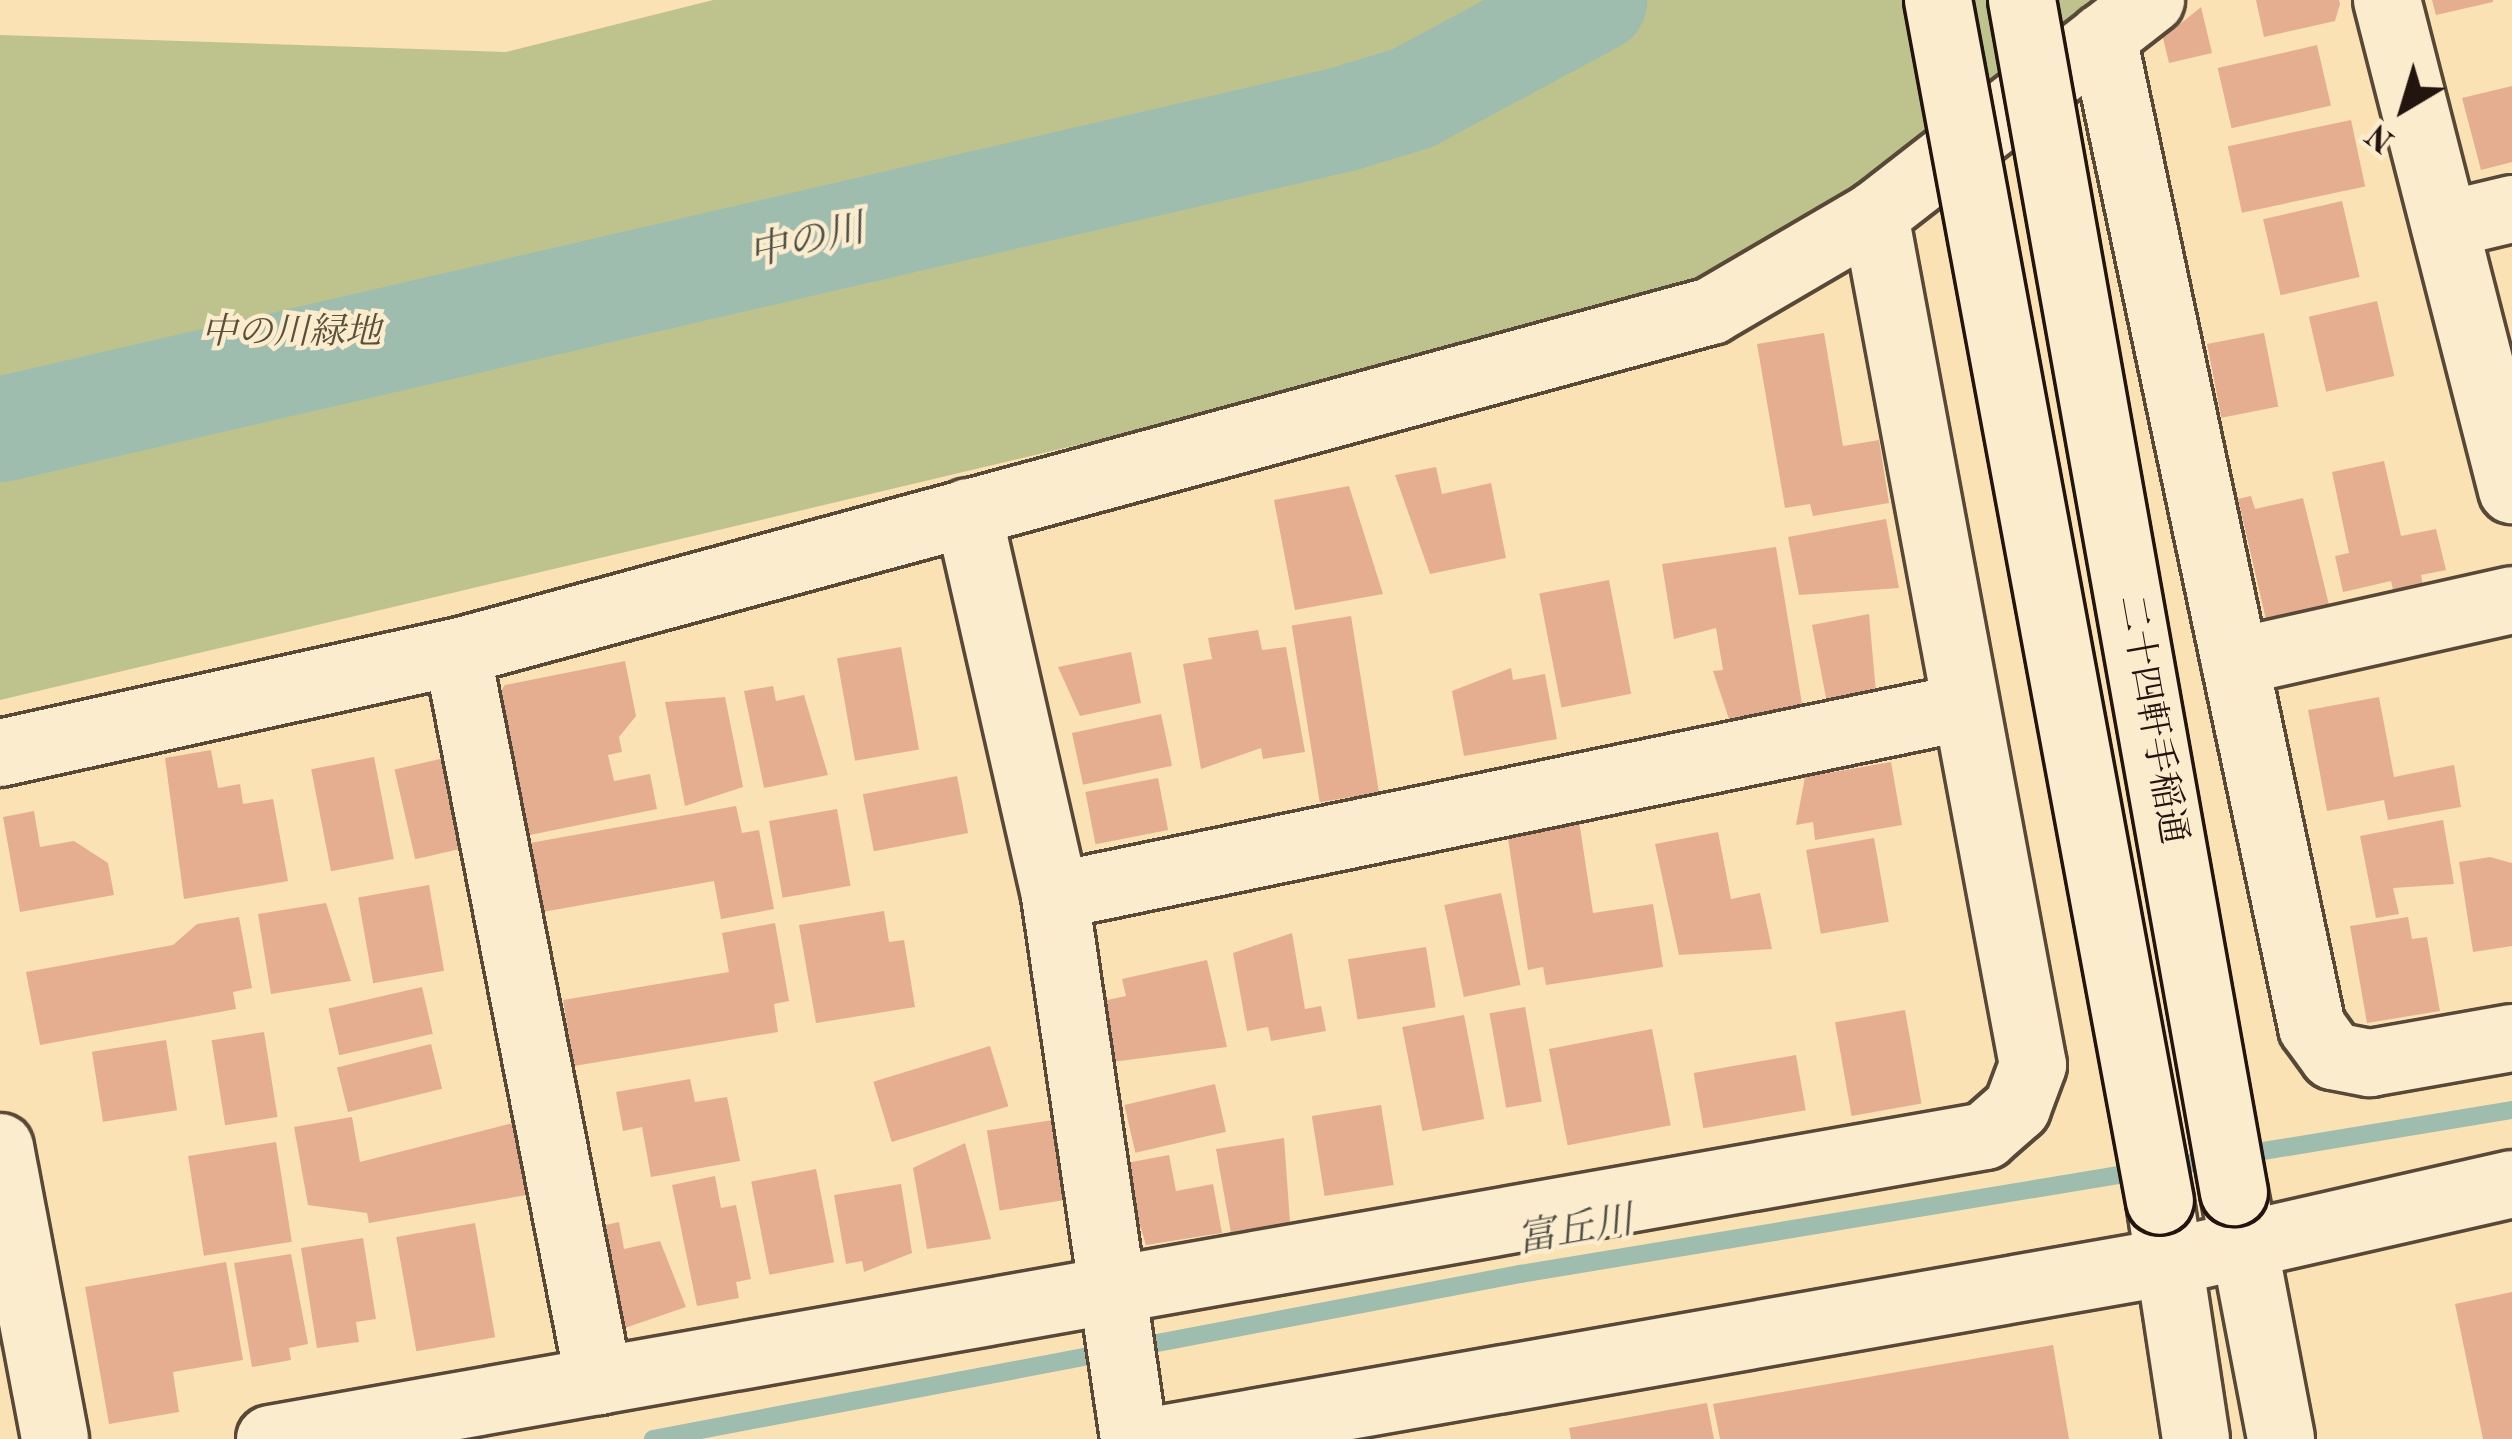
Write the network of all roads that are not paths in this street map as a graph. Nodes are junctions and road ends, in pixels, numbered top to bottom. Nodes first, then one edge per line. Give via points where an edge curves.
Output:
1 (1938, 0) edge
2 (2022, 0) edge
3 (2387, 0) edge
4 (2127, 19) edge
5 (2512, 209) edge
6 (1874, 215) junction
7 (2445, 225) junction
8 (2512, 490) edge
9 (968, 512) junction
10 (2512, 600) edge
11 (457, 652) junction
12 (2235, 662) junction
13 (1966, 707) junction
14 (0, 753) edge
15 (1055, 896) junction
16 (2512, 1038) edge
17 (0, 1147) edge
18 (2512, 1184) edge
19 (2241, 1219) junction
20 (2164, 1231) junction
21 (1113, 1305) junction
22 (599, 1381) junction
23 (1464, 1412) edge
24 (1141, 1428) edge
25 (74, 1438) edge
26 (270, 1439) edge
27 (2196, 1439) edge
28 (2282, 1439) edge

1 - 20 street, bridge
2 - 19 street, 二十四軒手稲通, bridge
3 - 7 street
4 - 6 street
4 - 12 street
5 - 7 street
6 - 9 street via 1711,311
6 - 13 street
7 - 8 street
9 - 11 street
9 - 15 street
10 - 12 street
11 - 14 street
11 - 22 street
12 - 16 street via 2312,1027 2332,1056 2371,1063
13 - 15 street
13 - 21 street via 2033,1065 2017,1108 1985,1136
15 - 21 street
17 - 25 street
18 - 19 street
19 - 20 street
19 - 28 street, 二十四軒手稲通
20 - 23 street
20 - 27 street
21 - 22 street
21 - 24 street
22 - 26 street
23 - 24 street

